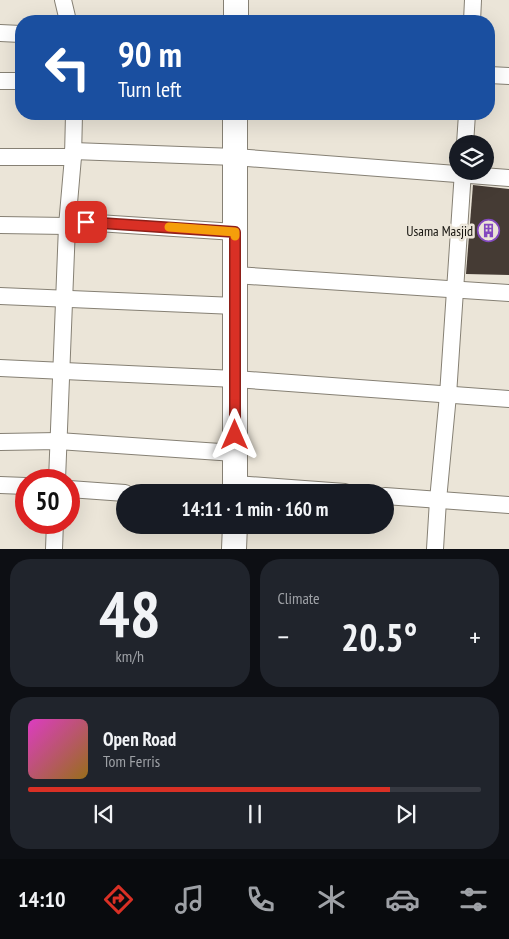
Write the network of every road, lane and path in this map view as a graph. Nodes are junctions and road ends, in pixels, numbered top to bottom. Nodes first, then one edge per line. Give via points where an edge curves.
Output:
1 (63, 0) edge
2 (473, 0) edge
3 (67, 15) edge
4 (472, 15) edge
5 (0, 33) edge
6 (15, 34) edge
7 (495, 75) edge
8 (509, 76) edge
9 (0, 81) edge
10 (15, 81) edge
11 (74, 120) edge
12 (235, 120) edge
13 (467, 120) edge
14 (466, 135) edge
15 (73, 154) junction
16 (0, 157) edge
17 (235, 157) junction
18 (449, 172) edge
19 (494, 176) edge
20 (509, 178) edge
21 (463, 180) edge
22 (67, 223) junction
23 (0, 225) edge
24 (235, 232) junction
25 (235, 274) junction
26 (455, 290) junction
27 (509, 293) edge
28 (0, 296) edge
29 (64, 299) junction
30 (235, 306) junction
31 (0, 368) edge
32 (61, 370) junction
33 (235, 379) junction
34 (448, 396) junction
35 (509, 400) edge
36 (0, 442) edge
37 (58, 442) junction
38 (235, 453) junction
39 (57, 469) edge
40 (235, 484) edge
41 (0, 485) edge
42 (15, 486) edge
43 (80, 490) edge
44 (116, 492) edge
45 (394, 497) edge
46 (438, 500) junction
47 (509, 505) edge
48 (55, 534) edge
49 (235, 534) edge
50 (54, 549) edge
51 (234, 549) edge
52 (435, 549) edge

1 - 3 street
2 - 4 street
5 - 6 street
7 - 8 street
9 - 10 street
11 - 15 street
12 - 17 main road
13 - 14 street
15 - 16 street
15 - 17 street
15 - 22 street
17 - 18 street
17 - 24 main road
19 - 20 street
21 - 26 street
22 - 23 street
22 - 24 street
22 - 29 street
24 - 25 main road
25 - 26 street
25 - 30 main road
26 - 27 street
26 - 34 street
28 - 29 street
29 - 30 street
29 - 32 street
30 - 33 main road
31 - 32 street
32 - 33 street
32 - 37 street
33 - 34 street
33 - 38 main road
34 - 35 street
34 - 46 street
36 - 37 street
37 - 38 street
37 - 39 street
38 - 40 main road
41 - 42 street
43 - 44 street
45 - 46 street
46 - 47 street
46 - 52 street
48 - 50 street
49 - 51 main road

